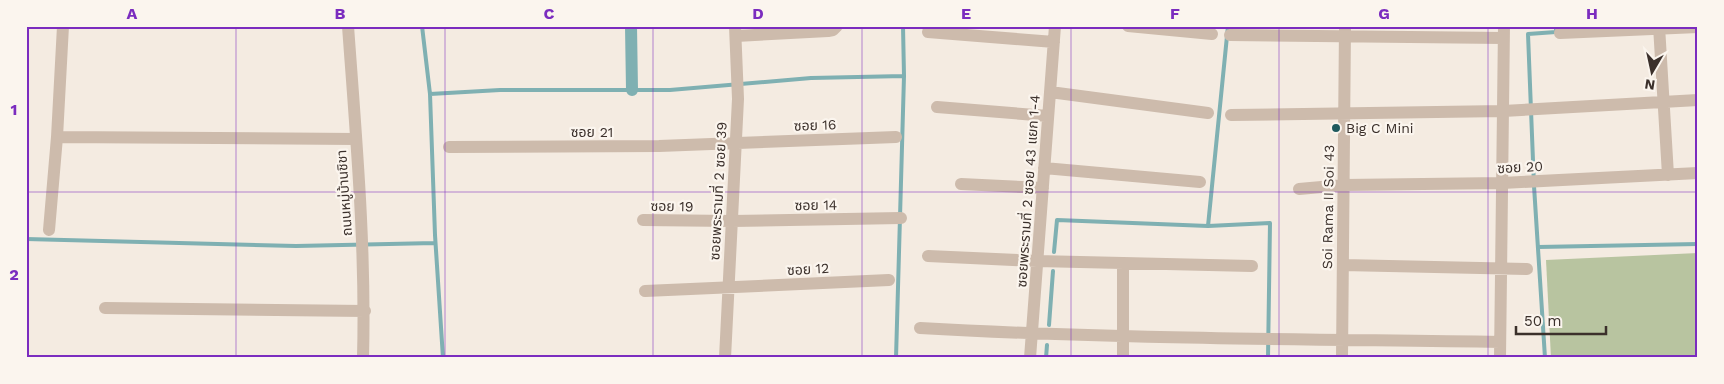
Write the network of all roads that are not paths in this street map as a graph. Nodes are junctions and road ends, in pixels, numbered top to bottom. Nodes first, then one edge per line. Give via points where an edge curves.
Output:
1 (63, 26) edge
2 (348, 26) edge
3 (837, 26) edge
4 (1055, 26) edge
5 (1128, 26) edge
6 (1659, 27) edge
7 (1698, 27) edge
8 (735, 31) edge
9 (1345, 31) edge
10 (928, 32) dead end
11 (1503, 32) edge
12 (1560, 33) dead end
13 (1212, 34) dead end
14 (1230, 35) dead end
15 (1054, 42) junction
16 (1050, 92) junction
17 (1698, 100) edge
18 (1663, 101) junction
19 (937, 108) dead end
20 (1503, 111) junction
21 (1344, 113) junction
22 (1208, 114) dead end
23 (1231, 115) dead end
24 (1048, 116) junction
25 (896, 137) dead end
26 (57, 138) junction
27 (356, 139) junction
28 (736, 143) junction
29 (448, 147) dead end
30 (1044, 168) junction
31 (1698, 173) edge
32 (1668, 175) junction
33 (1200, 182) dead end
34 (1502, 183) junction
35 (961, 184) dead end
36 (1344, 185) junction
37 (1043, 188) junction
38 (1299, 189) dead end
39 (901, 218) dead end
40 (643, 220) dead end
41 (732, 221) junction
42 (49, 230) dead end
43 (928, 256) dead end
44 (1037, 261) junction
45 (1124, 263) junction
46 (1343, 265) junction
47 (1252, 266) dead end
48 (1501, 269) junction
49 (1527, 269) dead end
50 (889, 280) dead end
51 (728, 288) junction
52 (645, 291) dead end
53 (105, 308) dead end
54 (364, 311) junction
55 (920, 328) dead end
56 (1032, 334) junction
57 (1124, 337) junction
58 (1342, 340) junction
59 (1500, 342) junction
60 (363, 358) edge
61 (725, 358) edge
62 (1030, 358) edge
63 (1123, 358) edge
64 (1342, 358) edge
65 (1500, 358) edge

1 - 26 street
2 - 27 street, ถนนหมู่บ้านชิชา
3 - 8 street via 828,32
4 - 15 street, ซอยพระรามที่ 2 ซอย 43 แยก 1-4
5 - 13 street
6 - 7 street
6 - 12 street
6 - 18 street
8 - 28 street, ซอยพระรามที่ 2 ซอย 39
9 - 11 street
9 - 14 street
9 - 21 street, Soi Rama II Soi 43
10 - 15 street
11 - 20 street
15 - 16 street, ซอยพระรามที่ 2 ซอย 43 แยก 1-4
16 - 22 street
16 - 24 street, ซอยพระรามที่ 2 ซอย 43 แยก 1-4
17 - 18 street
18 - 20 street
18 - 32 street
19 - 24 street
20 - 21 street
20 - 34 street
21 - 23 street
21 - 36 street, Soi Rama II Soi 43
24 - 30 street, ซอยพระรามที่ 2 ซอย 43 แยก 1-4
25 - 28 street, ซอย 16
26 - 27 street
26 - 42 street
27 - 54 street, ถนนหมู่บ้านชิชา
28 - 29 street, ซอย 21
28 - 41 street, ซอยพระรามที่ 2 ซอย 39
30 - 33 street
30 - 37 street, ซอยพระรามที่ 2 ซอย 43 แยก 1-4
31 - 32 street, ซอย 20
32 - 34 street, ซอย 20
34 - 36 street, ซอย 20
34 - 48 street
35 - 37 street
36 - 38 street, ซอย 20
36 - 46 street, Soi Rama II Soi 43
37 - 44 street, ซอยพระรามที่ 2 ซอย 43 แยก 1-4
39 - 41 street, ซอย 14
40 - 41 street, ซอย 19
41 - 51 street, ซอยพระรามที่ 2 ซอย 39
43 - 44 street
44 - 45 street
44 - 56 street, ซอยพระรามที่ 2 ซอย 43 แยก 1-4
45 - 47 street
45 - 57 street
46 - 48 street
46 - 58 street, Soi Rama II Soi 43
48 - 49 street
48 - 59 street
50 - 51 street, ซอย 12
51 - 52 street, ซอย 12
51 - 61 street, ซอยพระรามที่ 2 ซอย 39
53 - 54 street
54 - 60 street, ถนนหมู่บ้านชิชา
55 - 56 street
56 - 57 street
56 - 62 street, ซอยพระรามที่ 2 ซอย 43 แยก 1-4
57 - 58 street
57 - 63 street
58 - 59 street
58 - 64 street, Soi Rama II Soi 43
59 - 65 street

